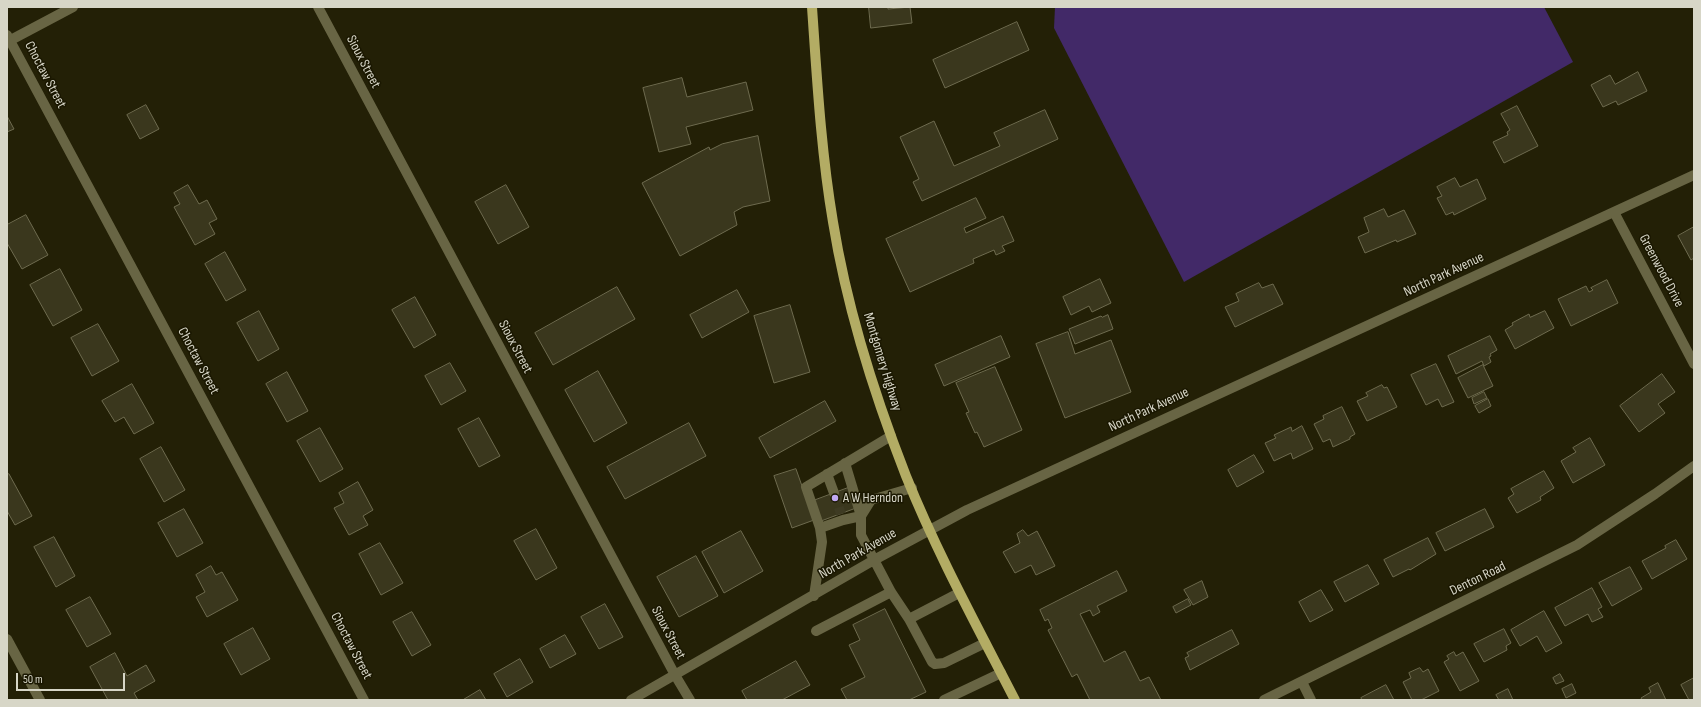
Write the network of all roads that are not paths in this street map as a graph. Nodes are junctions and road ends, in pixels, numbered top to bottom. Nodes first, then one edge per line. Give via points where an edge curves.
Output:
1 (73, 7) edge
2 (318, 7) edge
3 (812, 7) edge
4 (8, 39) edge
5 (1694, 175) edge
6 (1614, 212) junction
7 (1694, 364) edge
8 (891, 436) junction
9 (845, 464) junction
10 (1694, 466) edge
11 (826, 474) junction
12 (912, 488) junction
13 (834, 493) tunnel mouth
14 (861, 516) junction
15 (820, 528) junction
16 (930, 529) junction
17 (874, 560) junction
18 (891, 592) junction
19 (960, 593) junction
20 (814, 596) junction
21 (909, 619) junction
22 (816, 631) dead end
23 (7, 639) edge
24 (985, 643) junction
25 (1001, 673) junction
26 (675, 675) junction
27 (1302, 682) junction
28 (40, 700) edge
29 (364, 700) edge
30 (631, 700) edge
31 (690, 700) edge
32 (944, 700) edge
33 (1015, 700) edge
34 (1264, 700) edge
35 (1311, 700) edge

1 - 4 street
2 - 26 street, Sioux Street
3 - 8 main road, Montgomery Highway via 820,119 833,223 859,337
4 - 29 street, Choctaw Street
5 - 6 street, North Park Avenue
6 - 7 street, Greenwood Drive
6 - 16 street, North Park Avenue via 981,503
8 - 9 street
8 - 12 main road, Montgomery Highway
9 - 11 street
9 - 14 street
10 - 27 street, Denton Road via 1577,545
11 - 13 street
11 - 15 street via 806,487
12 - 14 street via 871,500
12 - 16 main road, Montgomery Highway
14 - 15 street via 842,517
14 - 17 street via 861,535
15 - 20 street via 822,542
16 - 17 street, North Park Avenue
16 - 19 main road, Montgomery Highway
17 - 18 street
17 - 20 street, North Park Avenue
18 - 21 street
18 - 22 street
19 - 21 street
19 - 24 main road, Montgomery Highway
20 - 26 street, North Park Avenue
21 - 24 street via 935,664 944,663
23 - 28 street
24 - 25 main road, Montgomery Highway
25 - 32 street
25 - 33 main road, Montgomery Highway
26 - 30 street, North Park Avenue
26 - 31 street, Sioux Street
27 - 34 street, Denton Road
27 - 35 street

